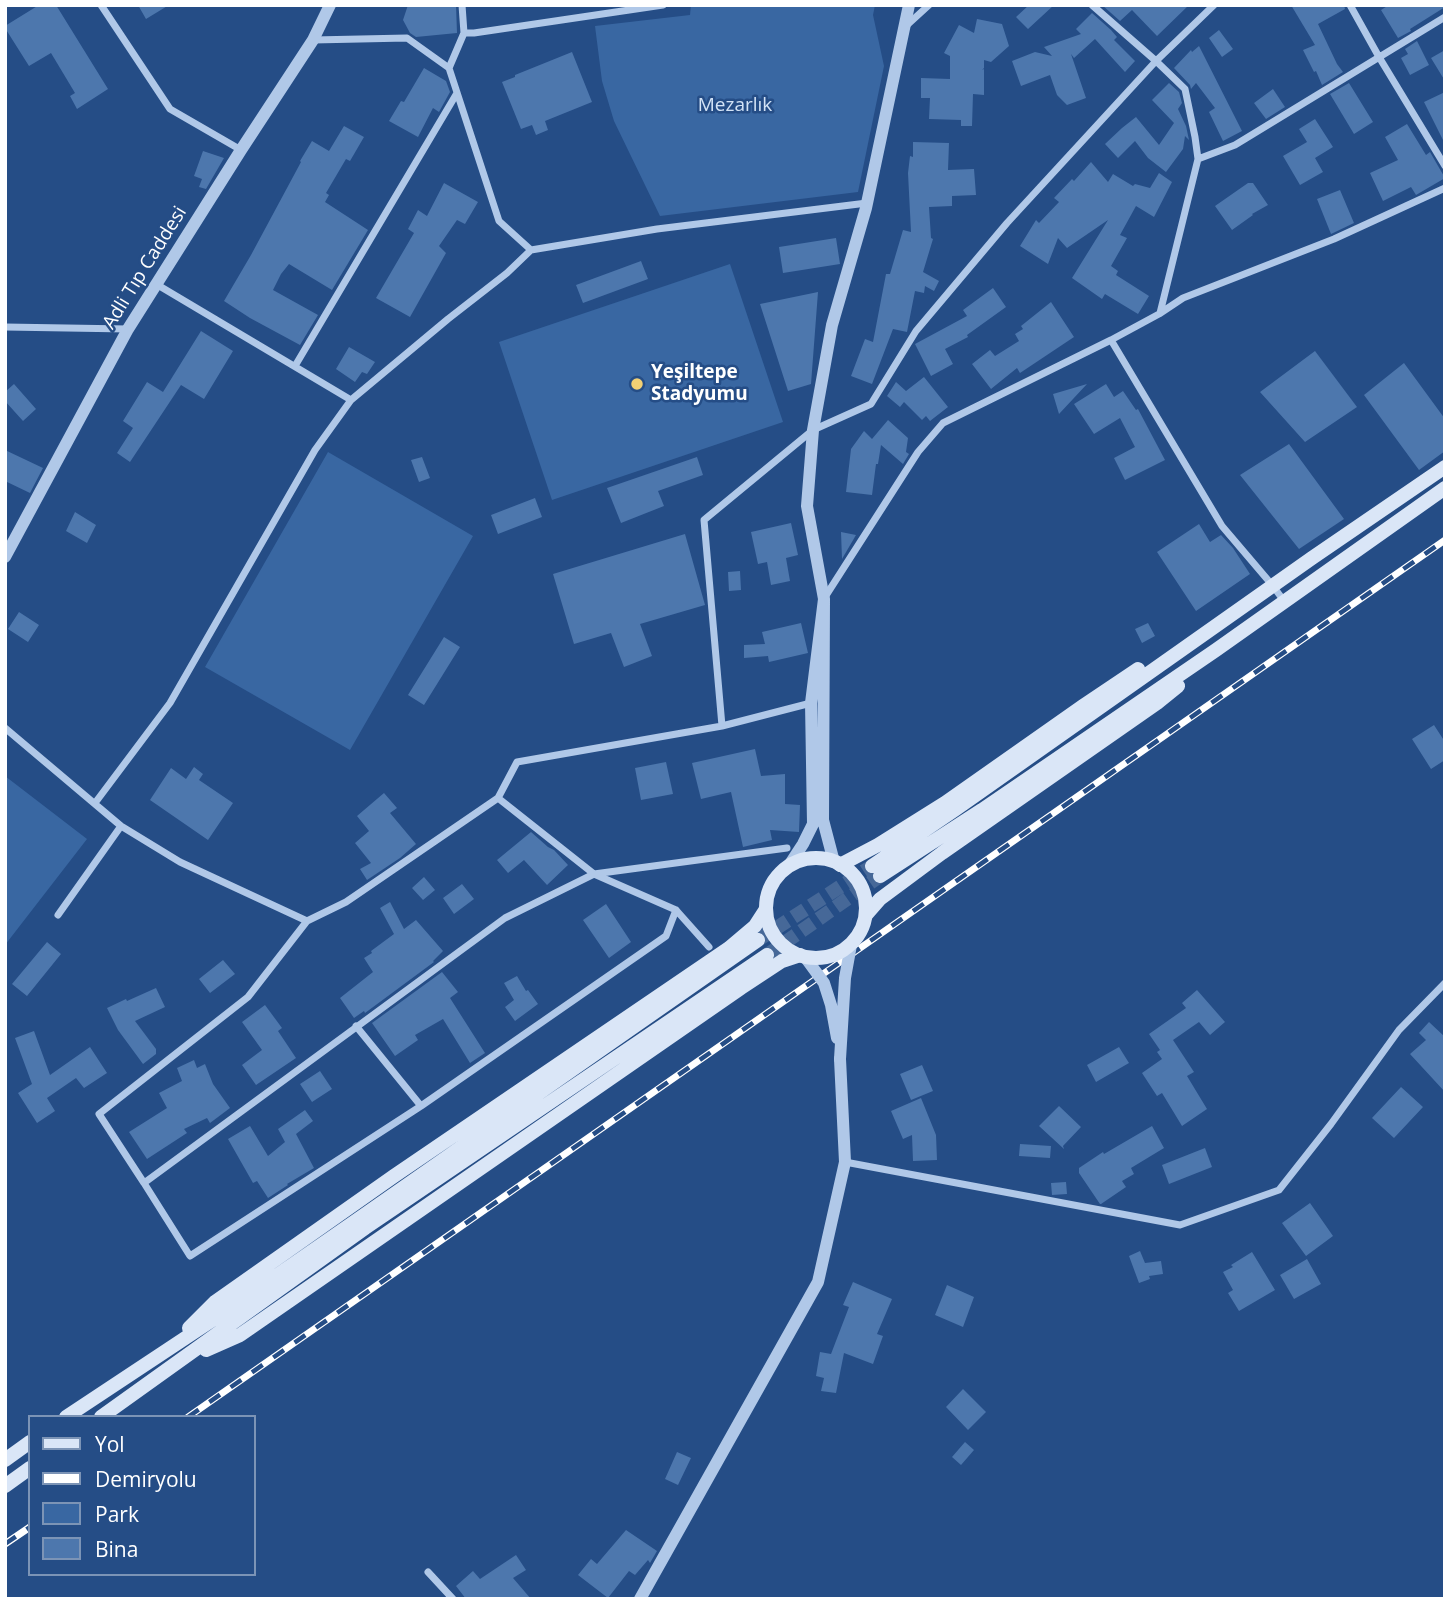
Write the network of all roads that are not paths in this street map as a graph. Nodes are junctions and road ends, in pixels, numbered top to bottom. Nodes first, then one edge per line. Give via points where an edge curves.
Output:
1 (101, 5) edge
2 (330, 5) edge
3 (462, 5) edge
4 (663, 5) edge
5 (909, 5) edge
6 (929, 5) edge
7 (1092, 5) edge
8 (1214, 5) edge
9 (1350, 5) edge
10 (1445, 17) edge
11 (904, 28) junction
12 (464, 33) junction
13 (313, 40) junction
14 (1379, 57) junction
15 (1156, 61) junction
16 (449, 68) junction
17 (457, 93) junction
18 (241, 150) junction
19 (1198, 159) junction
20 (1445, 166) edge
21 (1445, 188) edge
22 (867, 203) junction
23 (531, 250) junction
24 (156, 284) junction
25 (1164, 294) junction
26 (1183, 298) junction
27 (1159, 314) junction
28 (5, 327) edge
29 (128, 329) junction
30 (1111, 340) junction
31 (295, 366) junction
32 (351, 400) junction
33 (814, 430) junction
34 (1445, 467) edge
35 (1445, 488) edge
36 (5, 558) edge
37 (1273, 586) junction
38 (824, 599) junction
39 (1284, 602) junction
40 (811, 703) junction
41 (722, 726) junction
42 (5, 728) edge
43 (818, 737) junction
44 (498, 798) junction
45 (95, 803) junction
46 (121, 826) junction
47 (787, 848) dead end
48 (837, 863) junction
49 (788, 867) junction
50 (594, 874) junction
51 (766, 909) junction
52 (676, 910) junction
53 (58, 915) dead end
54 (866, 915) junction
55 (307, 921) junction
56 (758, 940) tunnel mouth
57 (851, 945) junction
58 (709, 947) dead end
59 (768, 955) tunnel mouth
60 (802, 956) junction
61 (1445, 983) edge
62 (356, 1026) junction
63 (840, 1059) junction
64 (421, 1106) junction
65 (845, 1161) junction
66 (144, 1183) junction
67 (168, 1349) junction
68 (179, 1361) junction
69 (69, 1415) edge
70 (104, 1415) edge
71 (28, 1444) edge
72 (5, 1460) edge
73 (28, 1469) edge
74 (5, 1486) edge
75 (428, 1573) dead end
76 (453, 1599) edge
77 (640, 1599) edge

1 - 18 street via 170,109
2 - 13 street, Adli Tıp Caddesi
3 - 12 street
4 - 12 street
5 - 11 street
6 - 11 street
7 - 15 street
8 - 15 street
9 - 14 street
10 - 14 street
11 - 22 street
12 - 16 street
13 - 16 street via 407,38
13 - 18 street, Adli Tıp Caddesi
14 - 19 street via 1235,145
14 - 20 street
15 - 19 street via 1185,89
15 - 33 street via 1007,223 916,331 870,404
16 - 17 street
17 - 23 street via 499,221
17 - 31 street
18 - 24 street, Adli Tıp Caddesi
19 - 25 street
21 - 26 street via 1334,239
22 - 23 street
22 - 33 street via 832,325
23 - 32 street
24 - 29 street, Adli Tıp Caddesi
24 - 31 street
25 - 26 street
25 - 27 street
26 - 27 street
27 - 30 street
28 - 29 street
29 - 36 street, Adli Tıp Caddesi
30 - 37 street via 1222,526
30 - 38 street via 943,423 918,452
31 - 32 street
32 - 45 street via 315,450 170,703
33 - 38 street via 807,506
33 - 41 street via 704,520
34 - 37 main road
35 - 39 main road
37 - 39 street
37 - 39 main road via 876,871 982,810
37 - 48 main road via 1094,699 945,803 878,845
38 - 40 street
38 - 43 street
39 - 54 main road via 1157,703 942,853 880,899
40 - 41 street
40 - 43 street
41 - 44 street via 517,762
42 - 45 street
43 - 48 street via 823,820
43 - 49 street via 813,824
44 - 50 street
44 - 55 street via 346,902
45 - 46 street
46 - 53 street
46 - 55 street via 180,862
47 - 50 street
48 - 49 main road, bridge via 818,858
48 - 54 main road, bridge via 859,883
49 - 51 main road, bridge via 776,878
50 - 52 street
50 - 62 street via 505,918
51 - 60 main road, bridge via 777,939
51 - 67 main road via 755,926 729,948 215,1302
52 - 58 street
52 - 64 street via 666,936
54 - 57 main road, bridge
55 - 66 street via 248,997 99,1114
56 - 67 main road
57 - 60 main road, bridge via 830,956
57 - 63 street, bridge
59 - 68 main road via 365,1228
60 - 63 street, bridge via 824,982
60 - 68 main road via 782,961 741,988 240,1335
61 - 65 street via 1399,1031 1279,1190 1180,1225
62 - 64 street
62 - 66 street
63 - 65 street
64 - 66 street via 190,1256
65 - 77 street via 818,1282
67 - 69 main road
68 - 70 main road
71 - 72 main road
73 - 74 main road
75 - 76 street

